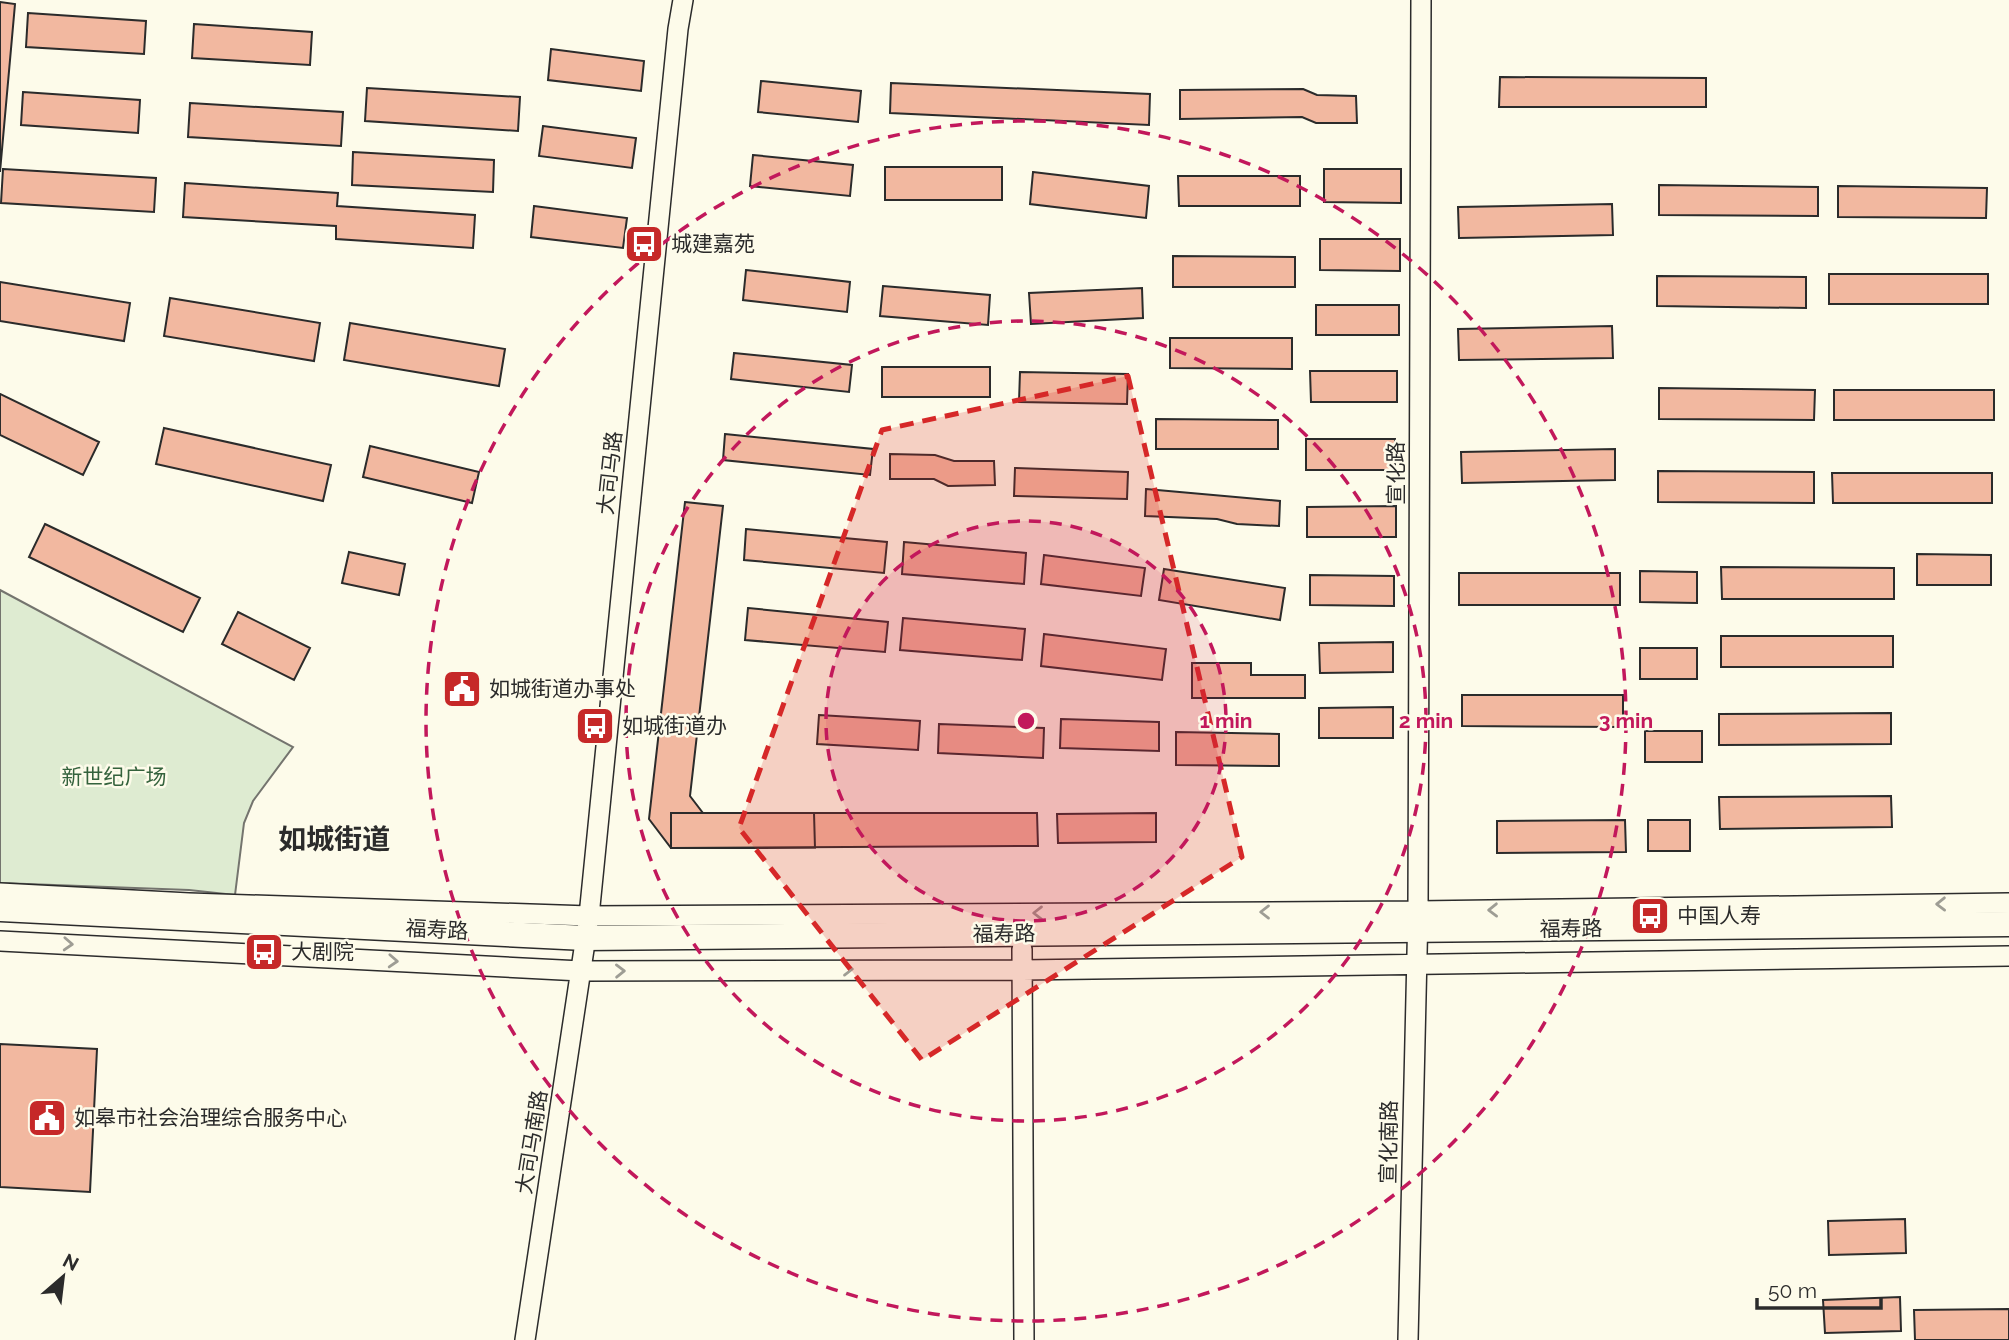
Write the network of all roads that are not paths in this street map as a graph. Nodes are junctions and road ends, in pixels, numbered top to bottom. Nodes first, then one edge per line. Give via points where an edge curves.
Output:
1 (683, 0) edge
2 (1420, 0) edge
3 (0, 893) edge
4 (2009, 903) edge
5 (0, 909) edge
6 (0, 924) edge
7 (2009, 924) edge
8 (1417, 938) junction
9 (2009, 939) edge
10 (0, 941) edge
11 (585, 944) junction
12 (2009, 956) edge
13 (1022, 960) junction
14 (525, 1340) edge
15 (1024, 1340) edge
16 (1408, 1340) edge

1 - 11 street, 大司马路
2 - 8 street, 宣化路
3 - 11 street via 189,903
4 -> 8 street
5 - 11 main road, 福寿路
6 - 11 main road, 福寿路
7 - 8 main road, 福寿路
8 - 9 main road, 福寿路
8 -> 11 main road, 福寿路
8 - 12 street
8 - 13 main road, 福寿路
8 - 16 street, 宣化南路
10 -> 11 street
11 -> 13 main road, 福寿路
11 - 14 street, 大司马南路
13 - 15 street

